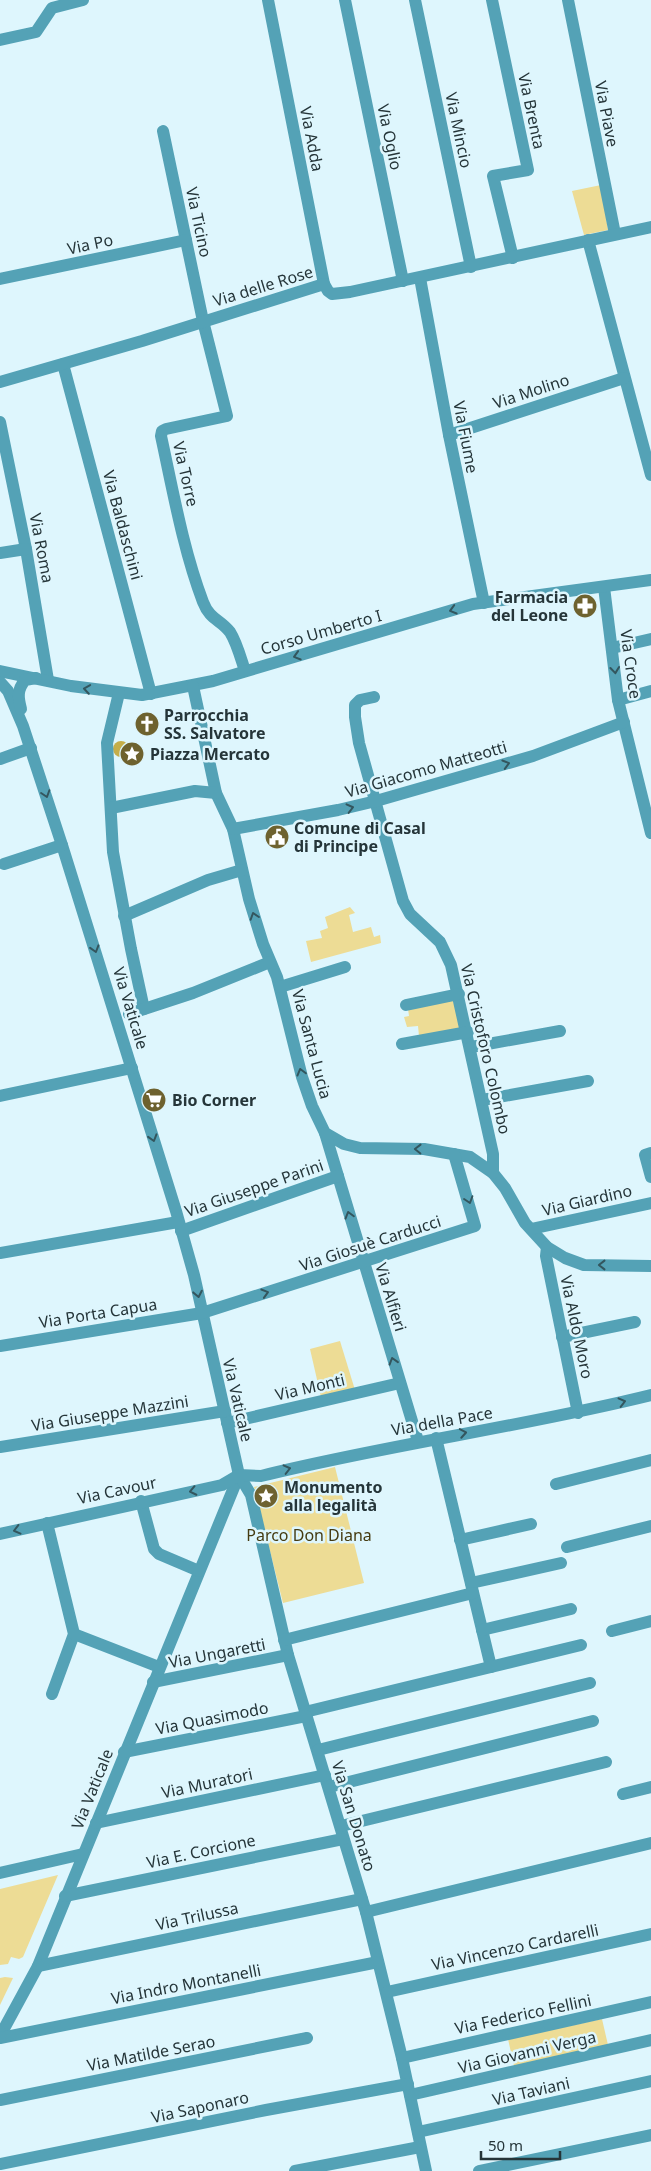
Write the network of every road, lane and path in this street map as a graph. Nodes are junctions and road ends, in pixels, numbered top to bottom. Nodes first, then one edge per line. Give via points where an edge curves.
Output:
1 (83, 0) edge
2 (268, 0) edge
3 (345, 0) edge
4 (415, 0) edge
5 (492, 0) edge
6 (568, 0) edge
7 (0, 40) edge
8 (163, 131) dead end
9 (651, 227) edge
10 (615, 234) junction
11 (186, 240) junction
12 (588, 240) junction
13 (513, 258) junction
14 (471, 267) junction
15 (420, 278) junction
16 (0, 279) edge
17 (403, 280) junction
18 (324, 284) junction
19 (203, 321) junction
20 (63, 364) junction
21 (624, 378) junction
22 (0, 382) edge
23 (0, 422) edge
24 (449, 435) junction
25 (651, 476) edge
26 (26, 549) junction
27 (0, 553) edge
28 (651, 580) edge
29 (604, 587) junction
30 (484, 602) junction
31 (651, 639) edge
32 (612, 648) junction
33 (0, 671) edge
34 (245, 671) junction
35 (43, 679) junction
36 (0, 682) edge
37 (193, 686) junction
38 (651, 691) edge
39 (119, 693) junction
40 (151, 694) junction
41 (374, 697) dead end
42 (618, 700) junction
43 (624, 722) junction
44 (30, 748) junction
45 (0, 759) edge
46 (216, 793) junction
47 (376, 801) junction
48 (111, 808) junction
49 (233, 829) junction
50 (651, 833) edge
51 (62, 845) junction
52 (4, 864) dead end
53 (242, 870) junction
54 (124, 916) junction
55 (270, 962) junction
56 (345, 968) dead end
57 (280, 987) junction
58 (459, 994) junction
59 (406, 1005) dead end
60 (144, 1009) junction
61 (129, 1014) dead end
62 (560, 1031) dead end
63 (468, 1032) junction
64 (402, 1044) dead end
65 (471, 1047) junction
66 (132, 1068) junction
67 (588, 1081) dead end
68 (0, 1096) edge
69 (482, 1100) junction
70 (325, 1133) junction
71 (651, 1153) edge
72 (454, 1154) junction
73 (493, 1173) junction
74 (338, 1176) junction
75 (651, 1177) edge
76 (651, 1203) edge
77 (180, 1226) junction
78 (531, 1229) junction
79 (547, 1247) junction
80 (0, 1252) edge
81 (363, 1262) junction
82 (651, 1266) edge
83 (202, 1313) junction
84 (635, 1322) dead end
85 (562, 1337) junction
86 (0, 1346) edge
87 (400, 1383) junction
88 (651, 1395) edge
89 (578, 1412) junction
90 (226, 1417) junction
91 (436, 1438) junction
92 (418, 1441) junction
93 (0, 1447) edge
94 (651, 1460) edge
95 (239, 1475) junction
96 (556, 1484) dead end
97 (141, 1501) junction
98 (47, 1523) junction
99 (531, 1524) dead end
100 (651, 1526) edge
101 (0, 1534) edge
102 (460, 1540) junction
103 (567, 1547) dead end
104 (561, 1563) dead end
105 (199, 1571) junction
106 (472, 1588) junction
107 (571, 1609) dead end
108 (651, 1621) edge
109 (482, 1630) junction
110 (612, 1631) dead end
111 (74, 1634) junction
112 (284, 1640) junction
113 (581, 1645) dead end
114 (288, 1655) junction
115 (159, 1667) junction
116 (491, 1667) junction
117 (153, 1682) junction
118 (590, 1683) dead end
119 (52, 1694) dead end
120 (305, 1714) junction
121 (593, 1721) dead end
122 (318, 1750) junction
123 (124, 1752) junction
124 (606, 1762) dead end
125 (327, 1781) junction
126 (651, 1787) edge
127 (623, 1794) dead end
128 (96, 1822) junction
129 (342, 1832) junction
130 (651, 1843) edge
131 (83, 1854) junction
132 (0, 1873) edge
133 (65, 1896) junction
134 (362, 1899) junction
135 (366, 1912) junction
136 (651, 1934) edge
137 (378, 1962) junction
138 (38, 1966) junction
139 (386, 1992) junction
140 (651, 2002) edge
141 (0, 2037) edge
142 (308, 2038) dead end
143 (651, 2040) edge
144 (402, 2058) junction
145 (651, 2081) edge
146 (409, 2090) junction
147 (0, 2100) edge
148 (418, 2132) junction
149 (651, 2135) edge
150 (420, 2147) junction
151 (0, 2164) edge
152 (295, 2171) edge
153 (426, 2171) edge
154 (479, 2171) edge

1 - 7 street via 52,8 36,32
2 - 18 street, Via Adda
3 - 17 street, Via Oglio
4 - 14 street, Via Mincio
5 - 13 street, Via Brenta via 528,170 493,176
6 - 10 street, Via Piave
8 - 11 street, Via Ticino
9 - 10 street, Via delle Rose
10 - 12 street, Via delle Rose
11 - 16 street, Via Po
11 - 19 street, Via Ticino
12 - 13 street, Via delle Rose
12 - 21 street
13 - 14 street, Via delle Rose
14 - 15 street, Via delle Rose
15 - 17 street, Via delle Rose
15 - 24 street, Via Fiume
17 - 18 street, Via delle Rose via 332,294
18 - 19 street, Via delle Rose
19 - 20 street, Via delle Rose
19 - 34 street, Via Torre via 227,416 166,429 160,436 187,552 203,603 214,620 231,634
20 - 22 street, Via delle Rose
20 - 40 street, Via Baldaschini
21 - 24 street, Via Molino
21 - 25 street
23 - 26 street, Via Roma
24 - 30 street, Via Fiume
26 - 27 street
26 - 35 street, Via Roma
28 - 29 street, Corso Umberto I
29 - 30 street, Corso Umberto I
29 - 32 street, Via Croce
30 -> 34 street, Corso Umberto I
31 - 32 street
32 -> 42 street, Via Croce
33 - 35 street, Corso Umberto I
34 - 37 street, Corso Umberto I
39 -> 35 street, Corso Umberto I
35 - 44 street, Via Vaticale via 25,680 19,687
36 - 44 street, Via Vaticale via 14,703
37 - 40 street, Corso Umberto I
37 - 46 street, Via Santa Lucia
38 - 42 street
39 - 40 street, Corso Umberto I
39 - 48 street via 107,742
41 - 47 street, Via Cristoforo Colombo via 356,704 355,717
42 - 43 street, Via Croce
47 -> 43 street, Via Giacomo Matteotti via 533,756
43 - 50 street, Via Croce
44 - 45 street
44 -> 51 street, Via Vaticale
46 - 48 street via 195,791
46 - 49 street, Via Santa Lucia
49 -> 47 street, Via Giacomo Matteotti
47 - 58 street, Via Cristoforo Colombo via 404,901 410,914 440,942
48 - 54 street via 113,852
49 - 53 street, Via Santa Lucia
51 - 52 street
51 -> 66 street, Via Vaticale
53 - 54 street via 208,880
55 -> 53 street, Via Santa Lucia
54 - 60 street
55 - 57 street, Via Santa Lucia
55 - 60 street
56 - 57 street
70 -> 57 street, Via Santa Lucia via 302,1077
58 - 59 street
58 - 63 street, Via Cristoforo Colombo
60 - 61 street
62 - 65 street
63 - 64 street
63 - 65 street, Via Cristoforo Colombo
65 - 69 street, Via Cristoforo Colombo
66 - 68 street
66 -> 77 street, Via Vaticale
67 - 69 street
69 - 73 street, Via Cristoforo Colombo via 494,1154
72 -> 70 street via 424,1149 360,1148 344,1144
70 - 74 street, Via Alfieri
71 - 75 street, Via Giardino via 645,1155
72 - 73 street via 470,1157
72 -> 81 street, Via Giosuè Carducci via 475,1226
73 - 78 street
74 - 77 street, Via Giuseppe Parini
81 -> 74 street, Via Alfieri
76 - 78 street, Via Giardino
77 - 80 street, Via Giuseppe Parini
77 -> 83 street, Via Vaticale
78 - 79 street
82 -> 79 street via 584,1265
79 - 85 street, Via Aldo Moro
83 -> 81 street, Via Giosuè Carducci
87 -> 81 street, Via Alfieri
83 - 86 street, Via Porta Capua
83 - 90 street, Via Vaticale
84 - 85 street
85 - 89 street, Via Aldo Moro
87 - 90 street, Via Monti
87 - 92 street, Via Alfieri
89 -> 88 street, Via della Pace
91 -> 89 street, Via della Pace
90 - 93 street, Via Giuseppe Mazzini
90 - 95 street, Via Vaticale
91 - 92 street, Via della Pace
91 - 102 street
95 -> 92 street, Via della Pace via 260,1476
94 - 96 street
95 -> 97 street, Via Cavour via 222,1485
95 - 105 street, Via Vaticale
95 - 112 street, Via San Donato via 251,1495
97 - 98 street, Via Cavour
97 - 105 street via 154,1549
98 -> 101 street, Via Cavour
98 - 111 street
99 - 102 street
100 - 103 street
102 - 106 street
104 - 106 street
105 - 115 street, Via Vaticale
106 - 109 street
106 - 112 street
107 - 109 street
108 - 110 street
109 - 116 street
111 - 115 street
111 - 119 street
112 - 114 street, Via San Donato
113 - 116 street, Via Quasimodo
114 - 117 street, Via Ungaretti
114 - 120 street, Via San Donato
115 - 117 street, Via Vaticale
116 - 120 street, Via Quasimodo
117 - 123 street, Via Vaticale
118 - 122 street
120 - 122 street, Via San Donato
120 - 123 street, Via Quasimodo
121 - 125 street, Via Muratori
122 - 125 street, Via San Donato
123 - 128 street, Via Vaticale
124 - 129 street, Via E. Corcione
125 - 128 street, Via Muratori
125 - 129 street, Via San Donato
126 - 127 street
128 - 131 street, Via Vaticale
129 - 133 street, Via E. Corcione
129 - 134 street, Via San Donato
130 - 135 street
131 - 132 street
131 - 133 street, Via Vaticale
133 - 138 street, Via Vaticale
134 - 135 street, Via San Donato
134 - 138 street, Via Trilussa
135 - 137 street, Via San Donato
136 - 139 street, Via Vincenzo Cardarelli
137 - 139 street, Via San Donato
137 - 141 street, Via Indro Montanelli
138 - 141 street, Via Vaticale
139 - 144 street, Via San Donato
140 - 144 street, Via Federico Fellini
142 - 147 street, Via Matilde Serao
143 - 146 street, Via Giovanni Verga
144 - 146 street, Via San Donato
145 - 148 street, Via Taviani
146 - 148 street, Via San Donato
146 - 151 street, Via Saponaro via 266,2110
148 - 150 street, Via San Donato
149 - 154 street
150 - 152 street
150 - 153 street, Via San Donato

